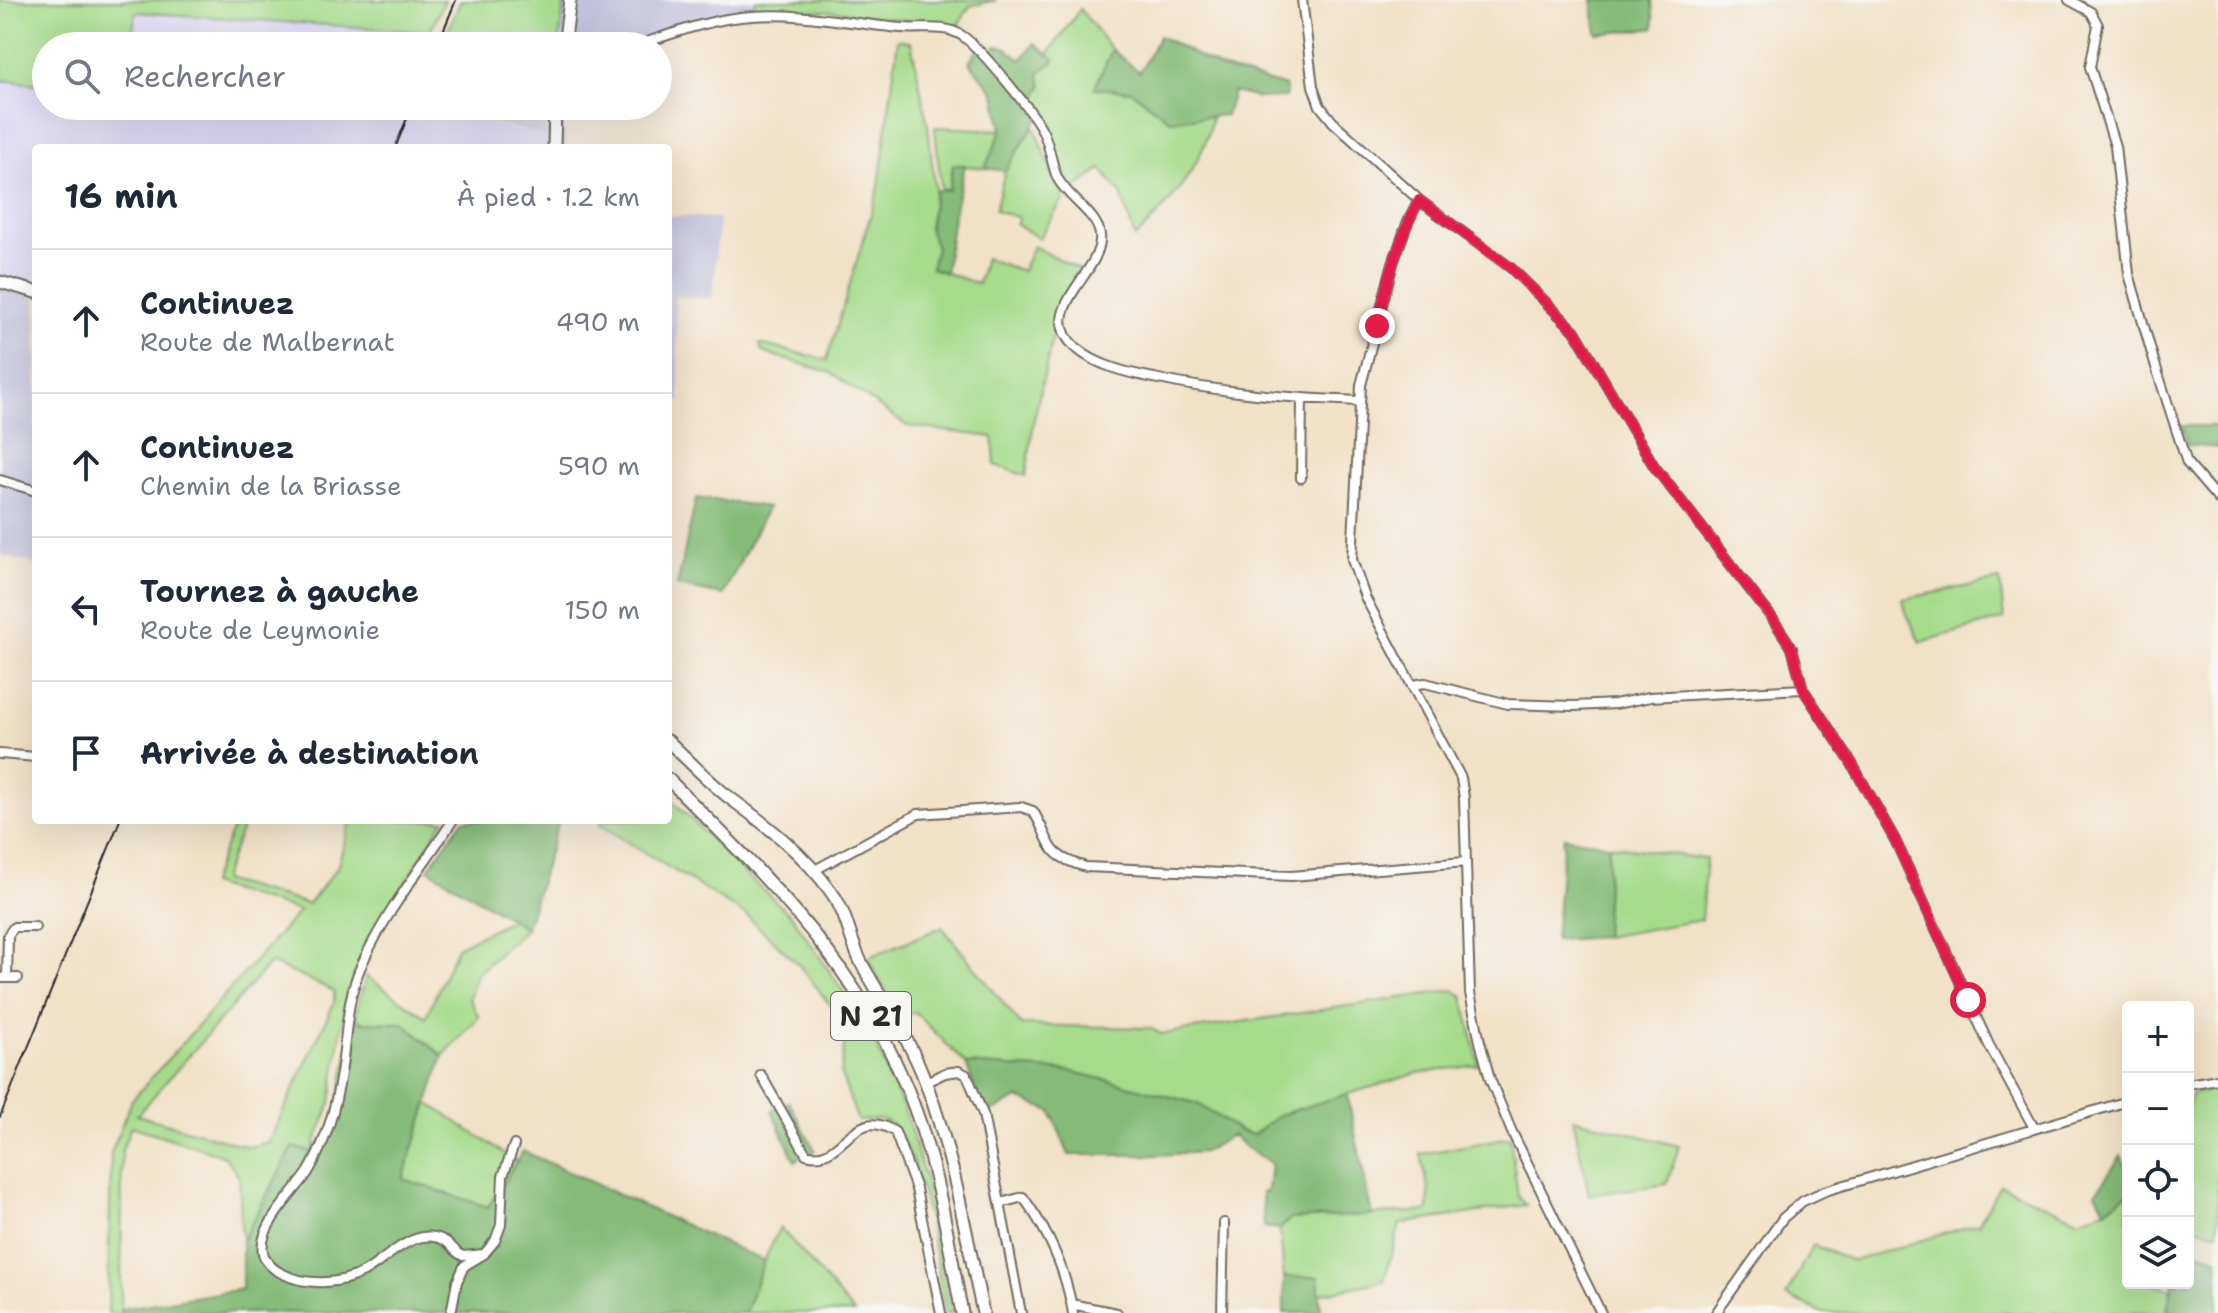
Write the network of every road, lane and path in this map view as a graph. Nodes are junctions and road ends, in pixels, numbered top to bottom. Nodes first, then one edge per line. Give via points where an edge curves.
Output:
1 (570, 0) edge
2 (1302, 0) edge
3 (2069, 0) edge
4 (566, 32) edge
5 (672, 34) edge
6 (555, 120) edge
7 (554, 144) edge
8 (1419, 200) junction
9 (3, 285) edge
10 (32, 291) edge
11 (1302, 398) junction
12 (1358, 401) junction
13 (1301, 478) dead end
14 (0, 480) edge
15 (32, 490) edge
16 (2218, 499) edge
17 (1413, 685) junction
18 (1803, 689) junction
19 (672, 745) edge
20 (0, 754) edge
21 (32, 757) edge
22 (672, 783) edge
23 (450, 824) edge
24 (1466, 862) junction
25 (813, 871) junction
26 (35, 927) dead end
27 (4, 978) edge
28 (18, 978) dead end
29 (761, 1075) dead end
30 (2218, 1079) edge
31 (926, 1082) junction
32 (2194, 1083) edge
33 (2122, 1103) edge
34 (2034, 1128) junction
35 (514, 1145) dead end
36 (1001, 1203) junction
37 (1224, 1223) dead end
38 (484, 1254) junction
39 (1073, 1310) edge
40 (451, 1313) edge
41 (941, 1313) edge
42 (962, 1313) edge
43 (983, 1313) edge
44 (1021, 1313) edge
45 (1117, 1313) edge
46 (1222, 1313) edge
47 (1601, 1313) edge
48 (1716, 1313) edge

1 - 4 main road
2 - 8 street via 1320,106
3 - 16 street via 2091,12 2098,25 2090,67 2115,146 2129,274 2154,361 2187,463
5 - 11 street via 748,16 954,31 979,50 1040,126 1061,184 1096,224 1097,251 1063,311 1061,324 1076,348 1126,372 1216,391
6 - 7 main road
8 - 12 street via 1393,263
8 - 18 street via 1511,268 1575,331 1654,466 1792,648
9 - 10 main road
11 - 12 street
11 - 13 street
12 - 17 street via 1352,560 1365,597
14 - 15 street
17 - 18 street via 1425,683 1508,704 1574,706
17 - 24 street via 1461,778
18 - 34 street via 1895,840 1989,1045
19 - 25 main road via 767,824
20 - 21 street
22 - 42 main road, N 21 via 813,930 870,1015 927,1145
23 - 38 street via 361,966 349,1007 336,1102 320,1149 271,1219 263,1253 269,1266 281,1273 319,1282 364,1272 411,1241 429,1238 444,1241 463,1256
24 - 25 street via 1291,876 1086,867 1066,861 1048,847 1033,811 1021,807 918,814
24 - 47 street via 1470,993 1490,1079
25 - 31 main road via 844,914 862,965 899,1024
26 - 27 street via 14,927 8,935
27 - 28 street
29 - 41 street via 806,1154 828,1152 861,1126 881,1125 895,1132 916,1189
30 - 32 street
31 - 36 street via 945,1073 967,1075 983,1114
31 - 43 main road via 947,1149
33 - 34 street
34 - 48 street via 1803,1201 1783,1218
35 - 38 street via 503,1176 501,1225
36 - 39 street via 1023,1197 1036,1216 1058,1256
36 - 44 street
37 - 46 street
38 - 40 street via 464,1266
39 - 45 street via 1076,1305

